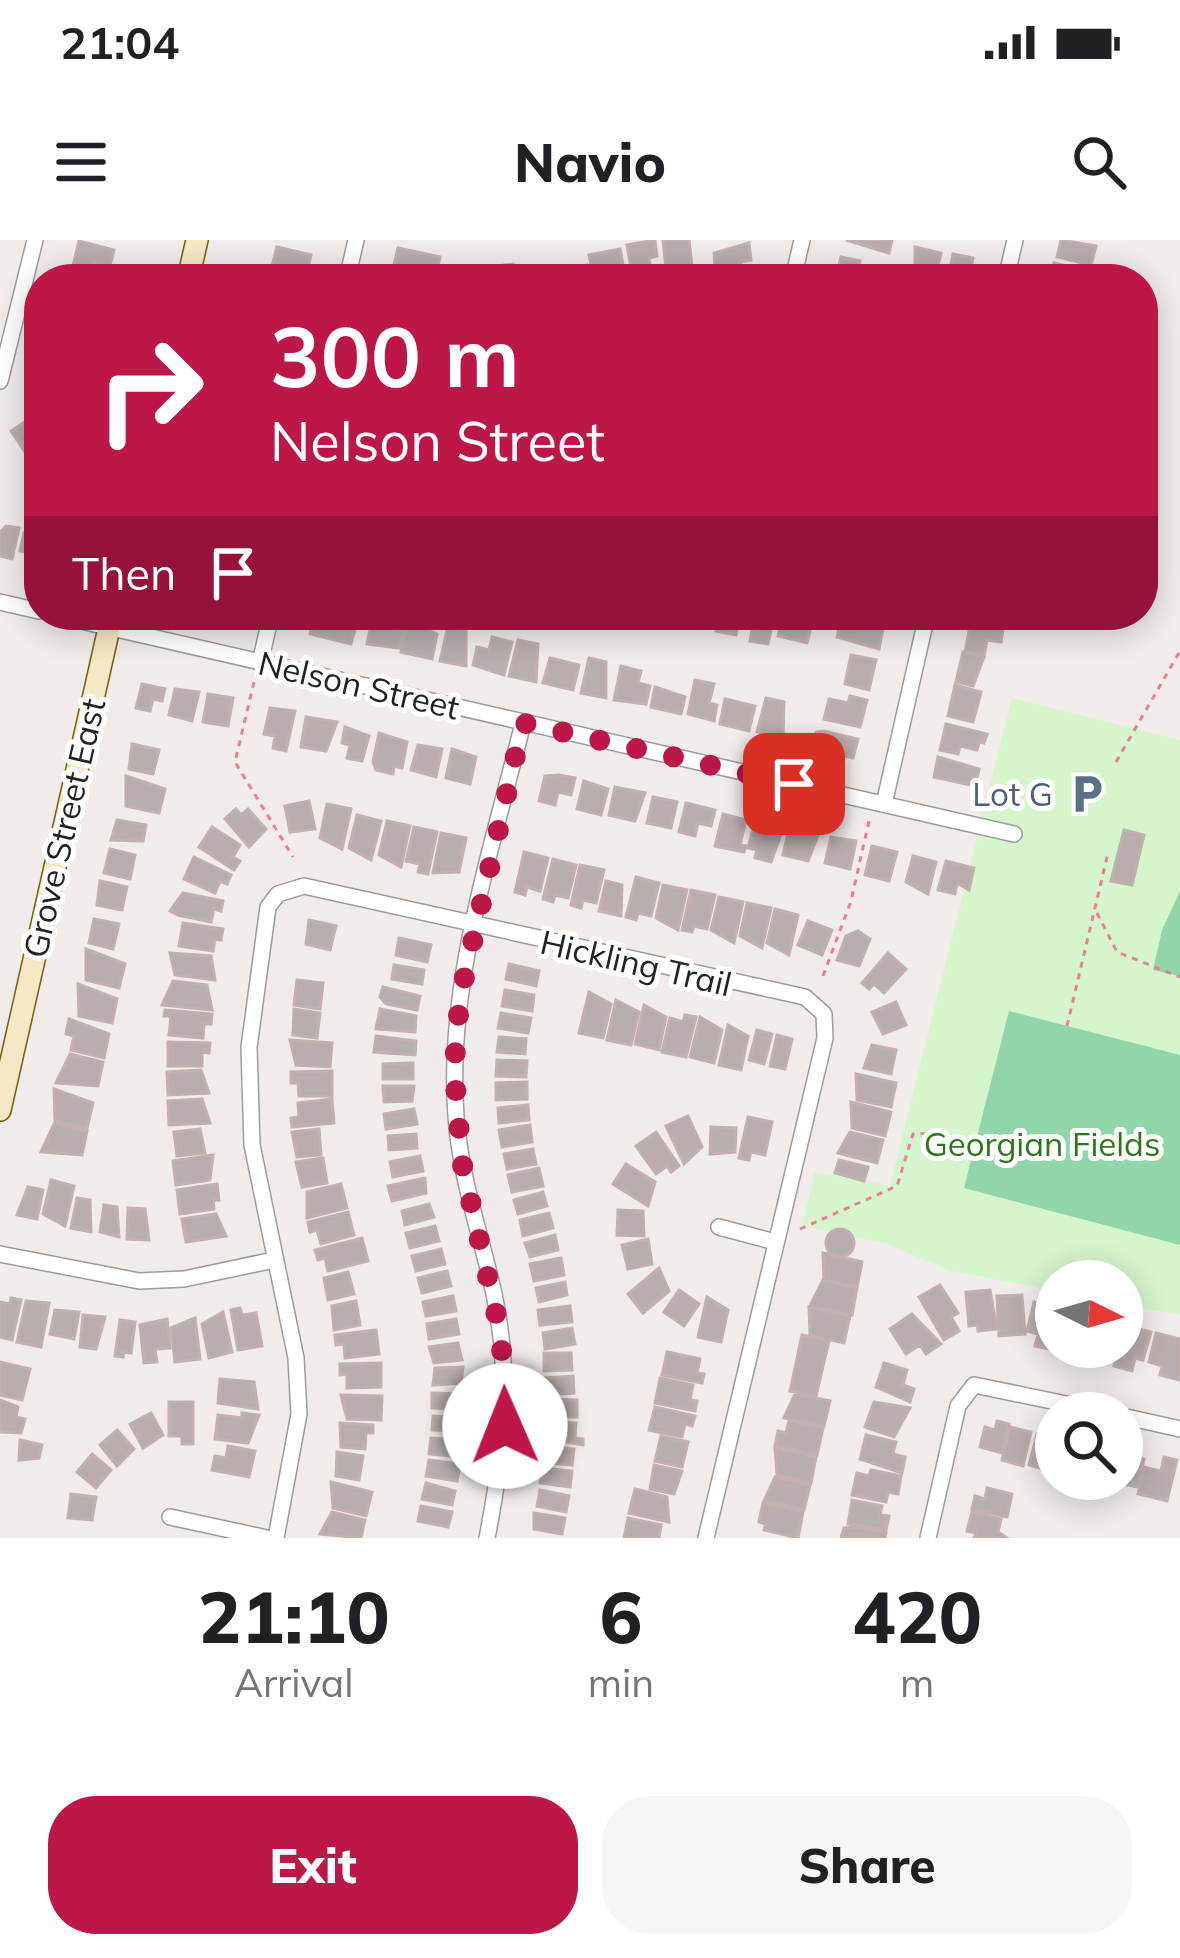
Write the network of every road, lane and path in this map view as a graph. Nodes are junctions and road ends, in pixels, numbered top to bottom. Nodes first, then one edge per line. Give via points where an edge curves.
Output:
1 (24, 284) edge
2 (0, 381) edge
3 (109, 630) edge
4 (143, 630) edge
5 (268, 630) edge
6 (924, 630) edge
7 (1180, 651) edge
8 (260, 663) junction
9 (254, 682) dead end
10 (523, 723) junction
11 (1116, 762) dead end
12 (884, 804) junction
13 (868, 821) dead end
14 (1014, 834) dead end
15 (1108, 854) dead end
16 (293, 857) dead end
17 (1097, 914) junction
18 (476, 926) junction
19 (823, 976) dead end
20 (1180, 977) edge
21 (1066, 1026) dead end
22 (0, 1110) edge
23 (941, 1133) dead end
24 (719, 1227) dead end
25 (800, 1229) dead end
26 (775, 1242) junction
27 (0, 1254) edge
28 (274, 1260) junction
29 (1035, 1398) edge
30 (1143, 1421) edge
31 (1180, 1429) edge
32 (170, 1517) dead end
33 (271, 1538) edge
34 (488, 1538) edge
35 (706, 1538) edge
36 (928, 1538) edge

1 - 2 street
3 - 22 street, Grove Street East
4 - 8 street, Nelson Street
5 - 8 street
6 - 12 street
7 - 11 path
8 - 10 street, Nelson Street
9 - 16 path via 236,762
10 - 12 street, Nelson Street
10 - 18 street
12 - 14 street, Nelson Street
13 - 19 path
15 - 17 path
17 - 20 path via 1118,952
17 - 21 path
18 - 26 street, Hickling Trail via 805,997 820,1007 825,1038
18 - 28 street, Hickling Trail via 304,886 278,893 268,907 249,1090
18 - 34 street via 454,1068 462,1163 505,1378
23 - 25 path via 913,1134 897,1186
24 - 26 street
26 - 35 street, Hickling Trail
27 - 28 street via 140,1281
28 - 33 street, Hickling Trail via 296,1358 299,1414
29 - 36 street via 974,1385 958,1406
30 - 31 street
32 - 33 street

